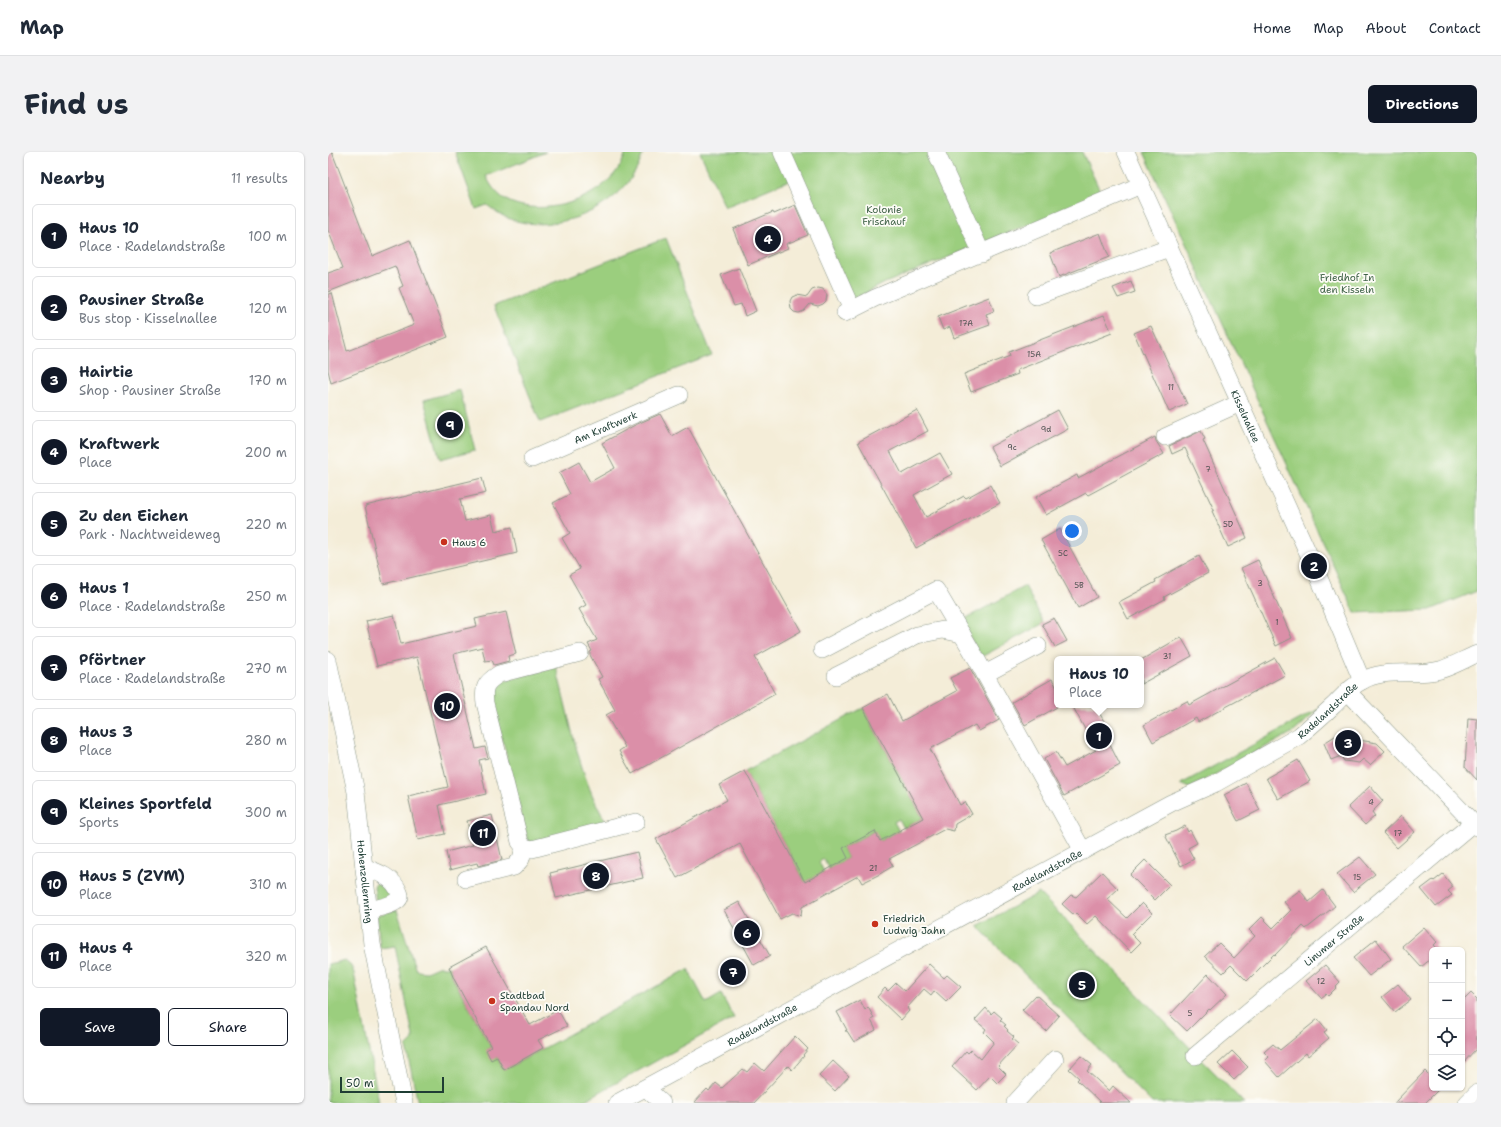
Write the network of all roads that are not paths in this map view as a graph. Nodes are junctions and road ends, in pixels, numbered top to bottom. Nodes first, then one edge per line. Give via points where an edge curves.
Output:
1 (782, 152) edge
2 (936, 152) edge
3 (1126, 152) edge
4 (1141, 185) junction
5 (1169, 248) junction
6 (982, 254) junction
7 (1036, 296) dead end
8 (679, 394) dead end
9 (1240, 403) junction
10 (1166, 437) dead end
11 (532, 459) dead end
12 (962, 634) junction
13 (1038, 646) dead end
14 (822, 650) dead end
15 (580, 653) dead end
16 (1477, 654) edge
17 (328, 660) edge
18 (985, 674) junction
19 (836, 676) dead end
20 (1362, 681) junction
21 (1347, 691) junction
22 (636, 822) dead end
23 (1475, 825) edge
24 (524, 847) junction
25 (1083, 851) junction
26 (364, 867) junction
27 (466, 879) dead end
28 (368, 910) junction
29 (1195, 1056) dead end
30 (1055, 1059) dead end
31 (646, 1088) junction
32 (1477, 1093) edge
33 (404, 1103) edge
34 (617, 1103) edge
35 (662, 1103) edge
36 (1015, 1103) edge
37 (1467, 1103) edge

1 - 6 street via 848,311
2 - 6 street
3 - 4 street, Kisselnallee
4 - 5 street, Kisselnallee
4 - 6 street
5 - 7 street
5 - 9 street, Kisselnallee
8 - 11 street, Am Kraftwerk
9 - 10 street
9 - 20 street, Kisselnallee via 1314,566
12 - 14 street via 936,590
12 - 18 street
12 - 19 street via 943,630 916,635
13 - 18 street
15 - 24 street via 499,674 489,680 483,690 520,842
16 - 20 street, Radelandstraße via 1440,670 1398,672
17 - 26 street, Hohenzollernring via 356,792
18 - 25 street
20 - 21 street, Radelandstraße
21 - 23 street
21 - 25 street, Radelandstraße via 1299,736 1216,783 1172,802
22 - 24 street via 544,847
23 - 29 street, Linumer Straße
24 - 27 street via 521,859 514,867
25 - 31 street, Radelandstraße
26 - 28 street, Hohenzollernring
26 - 28 street via 386,876 396,886 400,895 395,903
28 - 33 street, Hohenzollernring via 372,944
30 - 36 street
31 - 34 street, Radelandstraße
31 - 35 street
32 - 37 street

